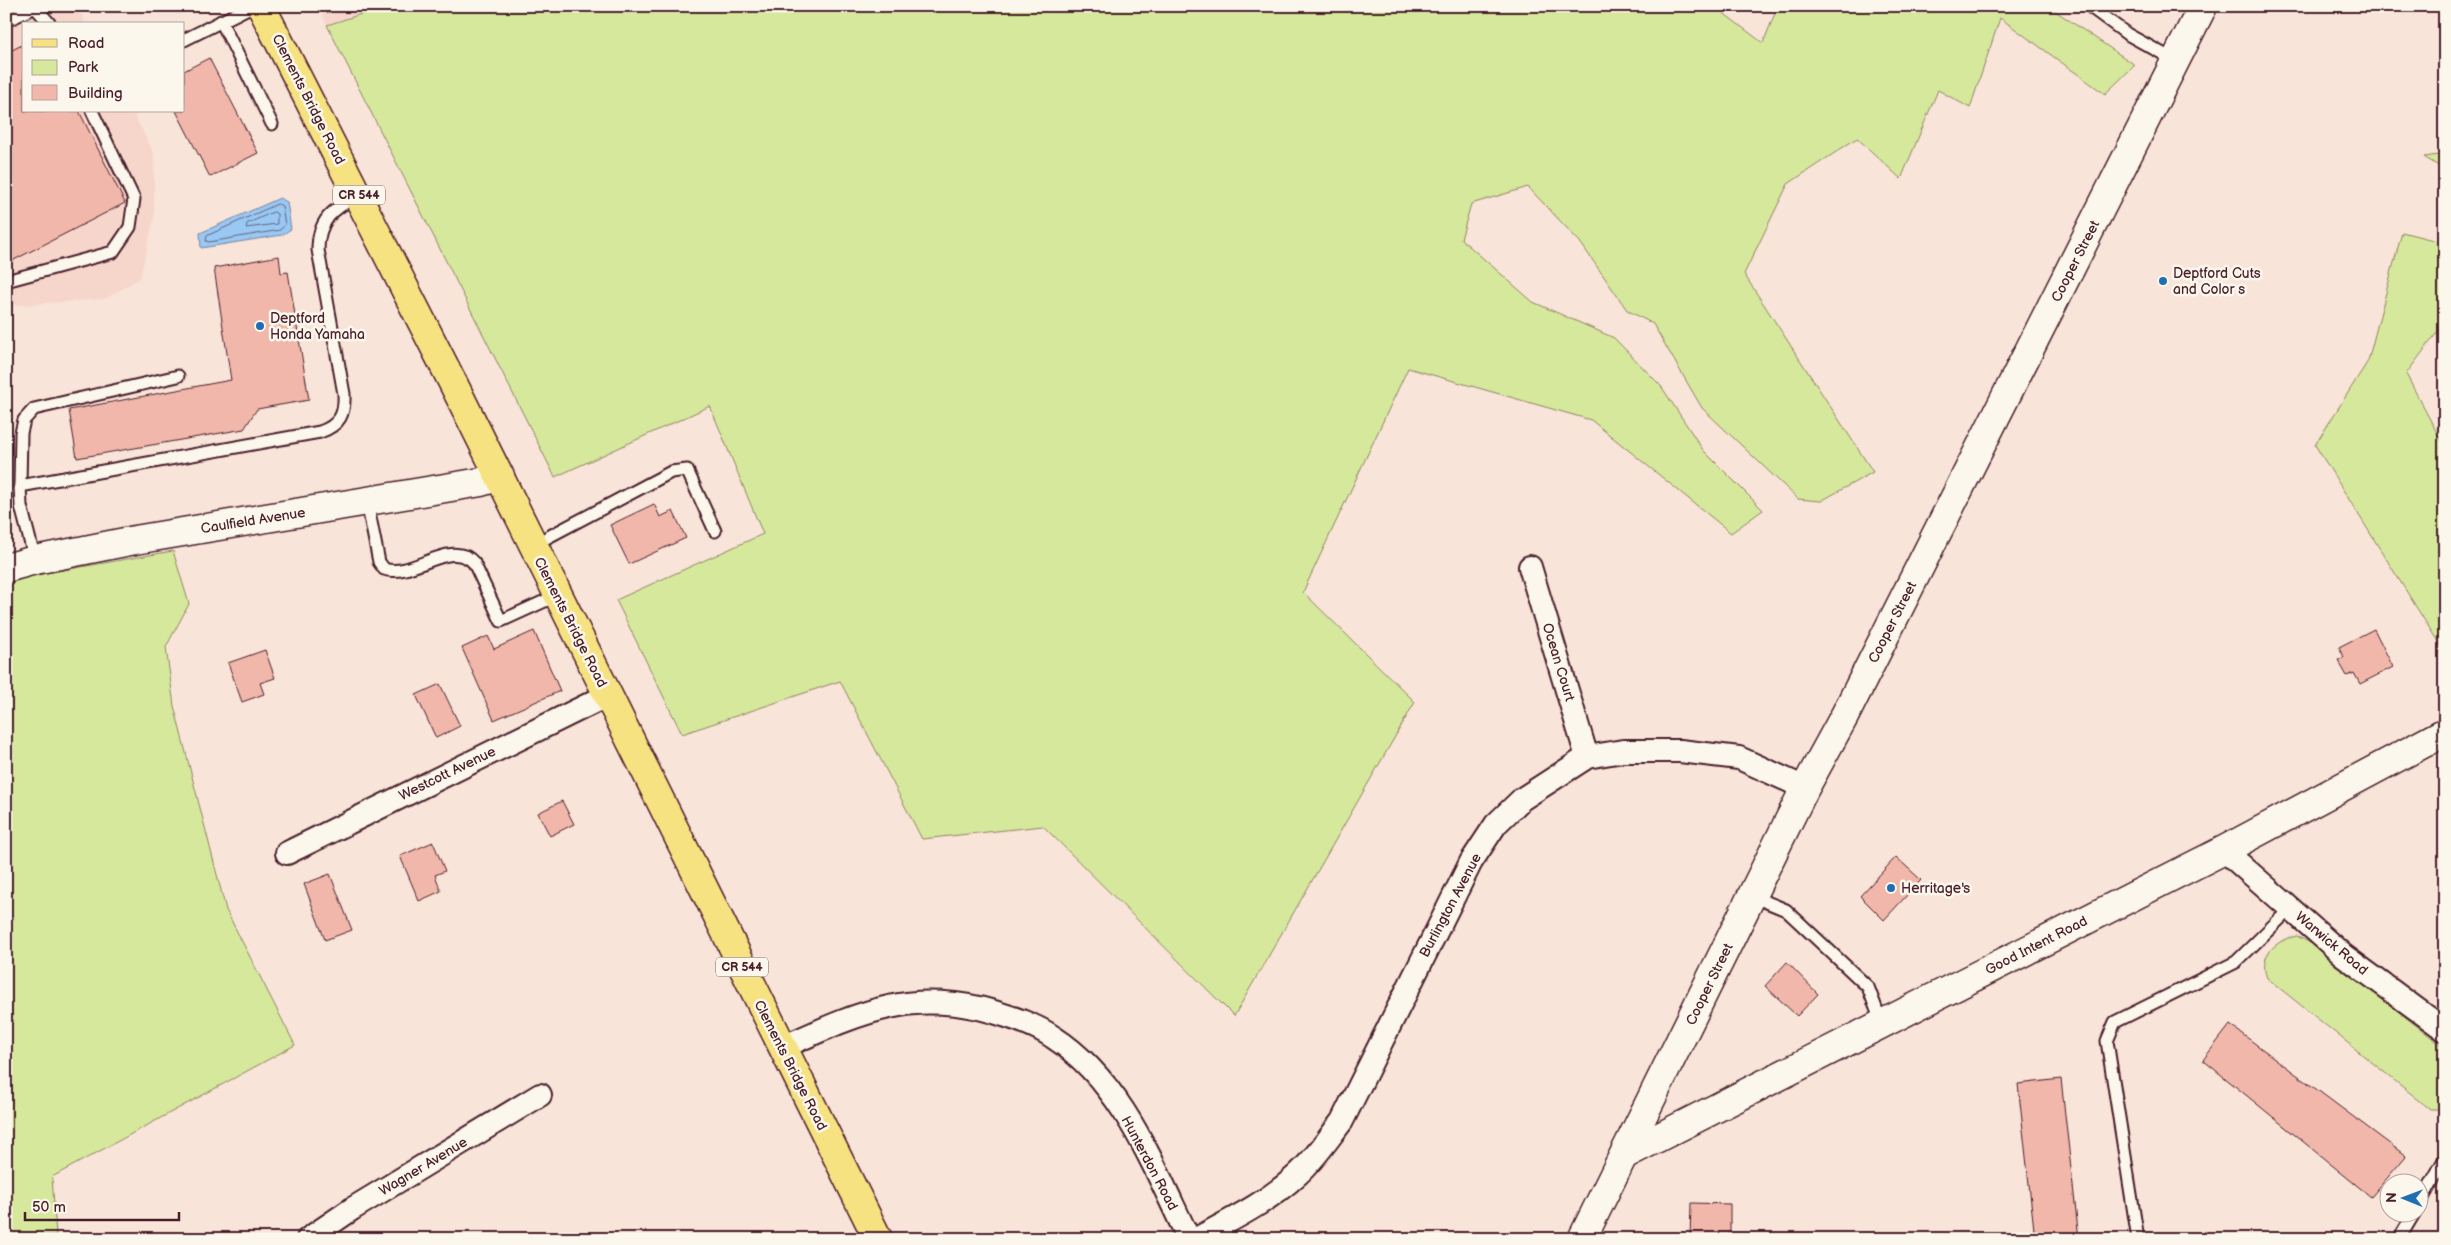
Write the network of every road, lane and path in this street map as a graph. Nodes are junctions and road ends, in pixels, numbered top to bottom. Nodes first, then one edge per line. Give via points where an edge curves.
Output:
1 (252, 6) edge
2 (261, 6) edge
3 (2090, 6) edge
4 (2203, 6) edge
5 (6, 21) edge
6 (221, 21) junction
7 (48, 22) edge
8 (185, 39) edge
9 (2176, 61) junction
10 (92, 112) edge
11 (272, 124) dead end
12 (359, 196) junction
13 (6, 281) edge
14 (178, 376) dead end
15 (500, 476) junction
16 (20, 486) junction
17 (366, 502) junction
18 (715, 531) dead end
19 (533, 545) junction
20 (35, 560) junction
21 (1530, 566) dead end
22 (6, 568) edge
23 (558, 596) junction
24 (608, 695) junction
25 (2445, 732) edge
26 (1588, 757) junction
27 (1805, 788) junction
28 (2224, 850) junction
29 (286, 854) dead end
30 (1752, 896) junction
31 (2291, 908) junction
32 (1882, 1024) junction
33 (2445, 1030) edge
34 (782, 1047) junction
35 (540, 1095) dead end
36 (1626, 1154) junction
37 (2445, 1158) edge
38 (2428, 1189) edge
39 (2409, 1222) edge
40 (308, 1239) edge
41 (878, 1239) edge
42 (1189, 1239) edge
43 (1196, 1239) edge
44 (1582, 1239) edge
45 (2138, 1239) edge
46 (2399, 1239) edge

1 - 6 lane
2 - 12 main road, Clements Bridge Road / CR 544
3 - 9 lane via 2127,34
4 - 9 main road, Cooper Street
5 - 7 lane via 36,7
6 - 8 lane
6 - 11 lane
9 - 27 main road, Cooper Street
10 - 13 lane via 134,199 130,227 113,252
12 - 15 main road, Clements Bridge Road / CR 544
12 - 16 lane via 334,209 318,238 344,394 340,421 320,432
14 - 16 lane via 34,409 24,420 21,433
15 - 17 main road, Caulfield Avenue
15 - 19 main road, Clements Bridge Road / CR 544
16 - 20 lane via 21,506
17 - 20 main road, Caulfield Avenue via 191,530
17 - 23 lane via 379,562 384,569 396,570 459,554 468,556 501,621
18 - 19 lane via 687,470 671,472
19 - 23 main road, Clements Bridge Road / CR 544
20 - 22 main road, Caulfield Avenue
21 - 26 street, Ocean Court
23 - 24 main road, Clements Bridge Road / CR 544
24 - 29 street, Westcott Avenue
24 - 34 main road, Clements Bridge Road / CR 544
25 - 28 main road, Good Intent Road
26 - 27 street, Burlington Avenue via 1623,750 1680,751 1739,758
26 - 43 street, Burlington Avenue via 1522,799 1496,824 1471,862 1342,1121 1318,1153 1297,1175 1261,1203
27 - 30 main road, Cooper Street
28 - 31 street, Warwick Road
28 - 32 main road, Good Intent Road
30 - 32 lane via 1786,910 1868,987
30 - 36 main road, Cooper Street
31 - 33 street, Warwick Road via 2343,955
31 - 45 lane via 2236,962 2115,1022 2107,1041 2108,1051
32 - 36 main road, Good Intent Road
34 - 41 main road, Clements Bridge Road / CR 544
34 - 42 street, Hunterdon Road via 890,1006 970,1005 1010,1016 1052,1036 1077,1054 1104,1082 1140,1138
35 - 40 street, Wagner Avenue
36 - 44 main road, Cooper Street
37 - 38 lane
39 - 46 lane

